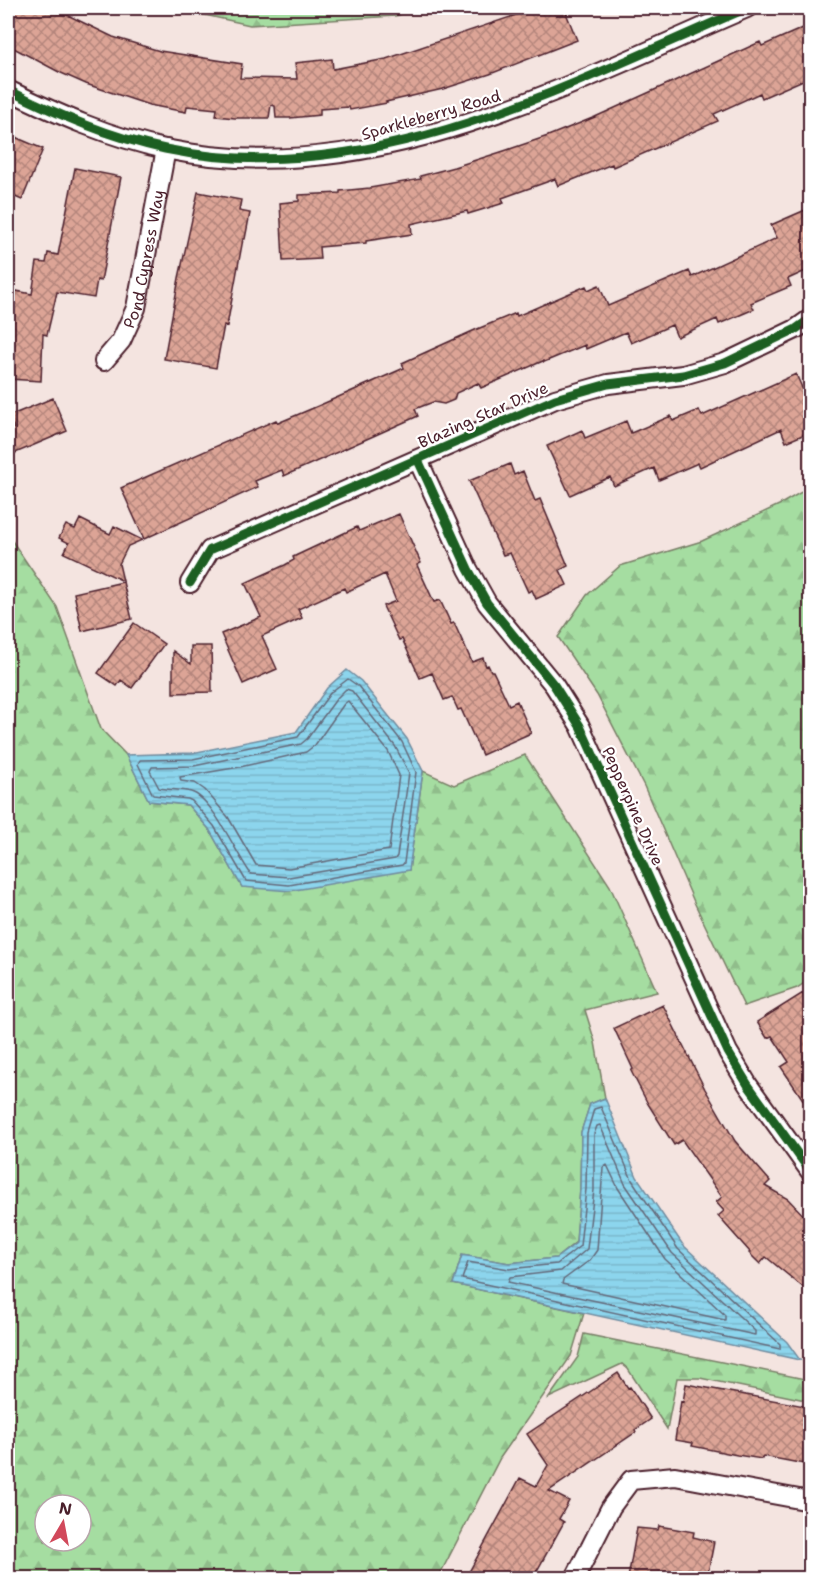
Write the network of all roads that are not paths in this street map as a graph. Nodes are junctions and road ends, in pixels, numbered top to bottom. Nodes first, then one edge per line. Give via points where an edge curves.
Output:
1 (747, 8) edge
2 (8, 90) edge
3 (166, 149) junction
4 (810, 319) edge
5 (104, 361) dead end
6 (418, 460) junction
7 (190, 583) dead end
8 (810, 1171) edge
9 (810, 1501) edge
10 (575, 1578) edge

1 - 3 street, Sparkleberry Road via 546,95 391,145 303,159 255,159
2 - 3 street, Sparkleberry Road via 105,133
3 - 5 street, Pond Cypress Way via 136,308 129,328
4 - 6 street, Blazing Star Drive via 725,363 683,375 608,384 555,399
6 - 7 street, Blazing Star Drive via 210,550
6 - 8 street, Pepperpine Drive via 487,603 554,686 580,726 728,1052
9 - 10 street via 675,1476 631,1480 611,1507

